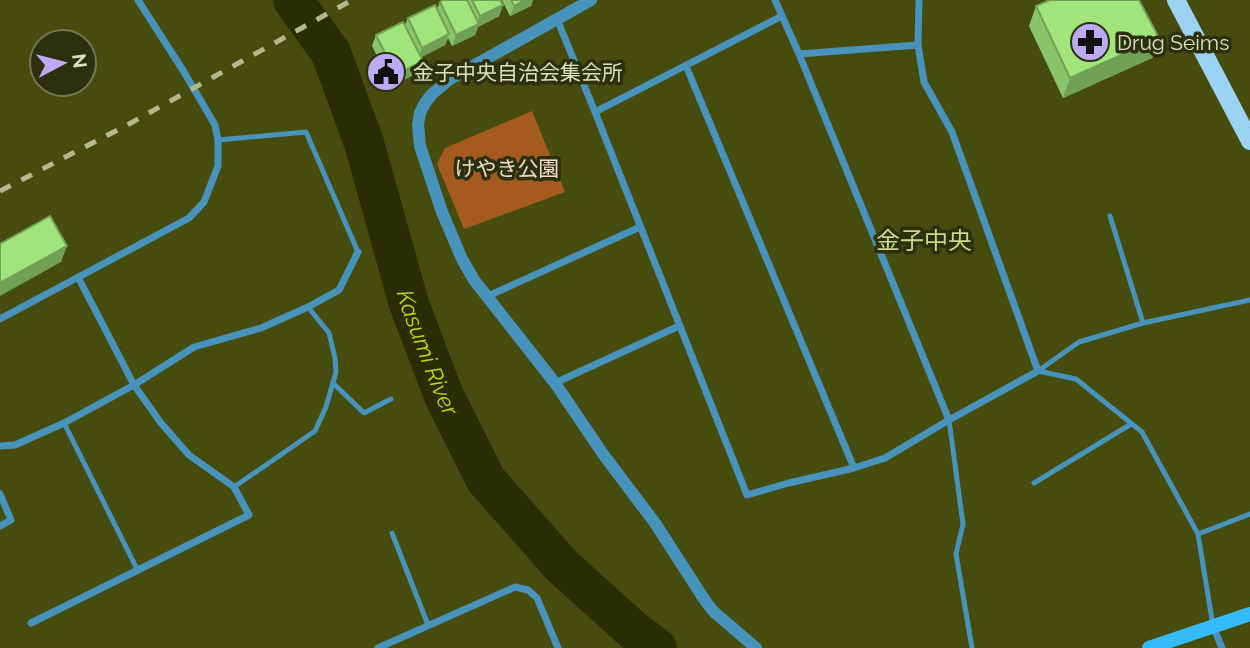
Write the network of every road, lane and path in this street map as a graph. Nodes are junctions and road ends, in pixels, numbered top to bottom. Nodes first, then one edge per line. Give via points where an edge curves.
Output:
1 (138, 0) edge
2 (591, 0) edge
3 (775, 0) edge
4 (919, 0) edge
5 (1179, 2) edge
6 (782, 16) junction
7 (557, 19) junction
8 (918, 45) junction
9 (799, 54) junction
10 (686, 66) junction
11 (595, 112) junction
12 (218, 140) junction
13 (1250, 141) edge
14 (1110, 216) dead end
15 (640, 227) junction
16 (358, 252) joint
17 (78, 277) junction
18 (486, 297) junction
19 (1250, 300) edge
20 (308, 307) junction
21 (0, 319) edge
22 (1143, 323) junction
23 (679, 326) junction
24 (1038, 371) junction
25 (333, 383) junction
26 (555, 383) junction
27 (134, 384) junction
28 (391, 399) dead end
29 (949, 420) junction
30 (64, 422) junction
31 (1131, 424) junction
32 (0, 446) edge
33 (854, 468) junction
34 (1034, 483) dead end
35 (234, 486) junction
36 (0, 494) edge
37 (1250, 514) edge
38 (0, 526) edge
39 (392, 533) dead end
40 (1198, 534) junction
41 (138, 571) junction
42 (1250, 614) edge
43 (31, 623) dead end
44 (428, 625) junction
45 (1213, 626) junction
46 (378, 648) edge
47 (558, 648) edge
48 (756, 648) edge
49 (972, 648) edge
50 (1149, 648) edge
51 (1222, 648) edge

1 - 12 street via 215,125
2 - 7 street
3 - 6 street
4 - 8 street
5 - 13 main road
6 - 9 street
6 - 10 street
7 - 11 street
7 - 18 street via 450,79 432,94 420,113 420,146 438,200 462,259
8 - 9 street
8 - 24 street via 925,82 952,132
9 - 29 street
10 - 11 street
10 - 33 street
11 - 15 street
12 - 16 lane via 306,132
12 - 17 street via 218,166 204,202 190,218
14 - 22 lane
15 - 18 street
15 - 23 street
16 - 20 street via 339,290
17 - 21 street
17 - 27 street
18 - 26 street
19 - 22 lane
20 - 25 lane via 329,333 336,372
20 - 27 street via 261,328 194,347
22 - 24 lane via 1079,342
23 - 26 street
23 - 33 street via 747,495
24 - 29 street
24 - 31 lane via 1076,379
25 - 28 lane via 364,414
25 - 35 lane via 315,431
26 - 48 street via 713,611
27 - 30 street
27 - 35 street via 189,456
29 - 33 street via 885,458
29 - 49 lane via 962,524 956,554
30 - 32 street via 15,445
30 - 41 lane
31 - 34 lane
31 - 40 lane via 1142,432
35 - 41 street via 249,515
36 - 38 street via 11,520
37 - 40 lane
39 - 44 lane
40 - 45 lane
41 - 43 street
42 - 45 main road
44 - 46 street
44 - 47 street via 516,587 537,598
45 - 50 main road
45 - 51 street

